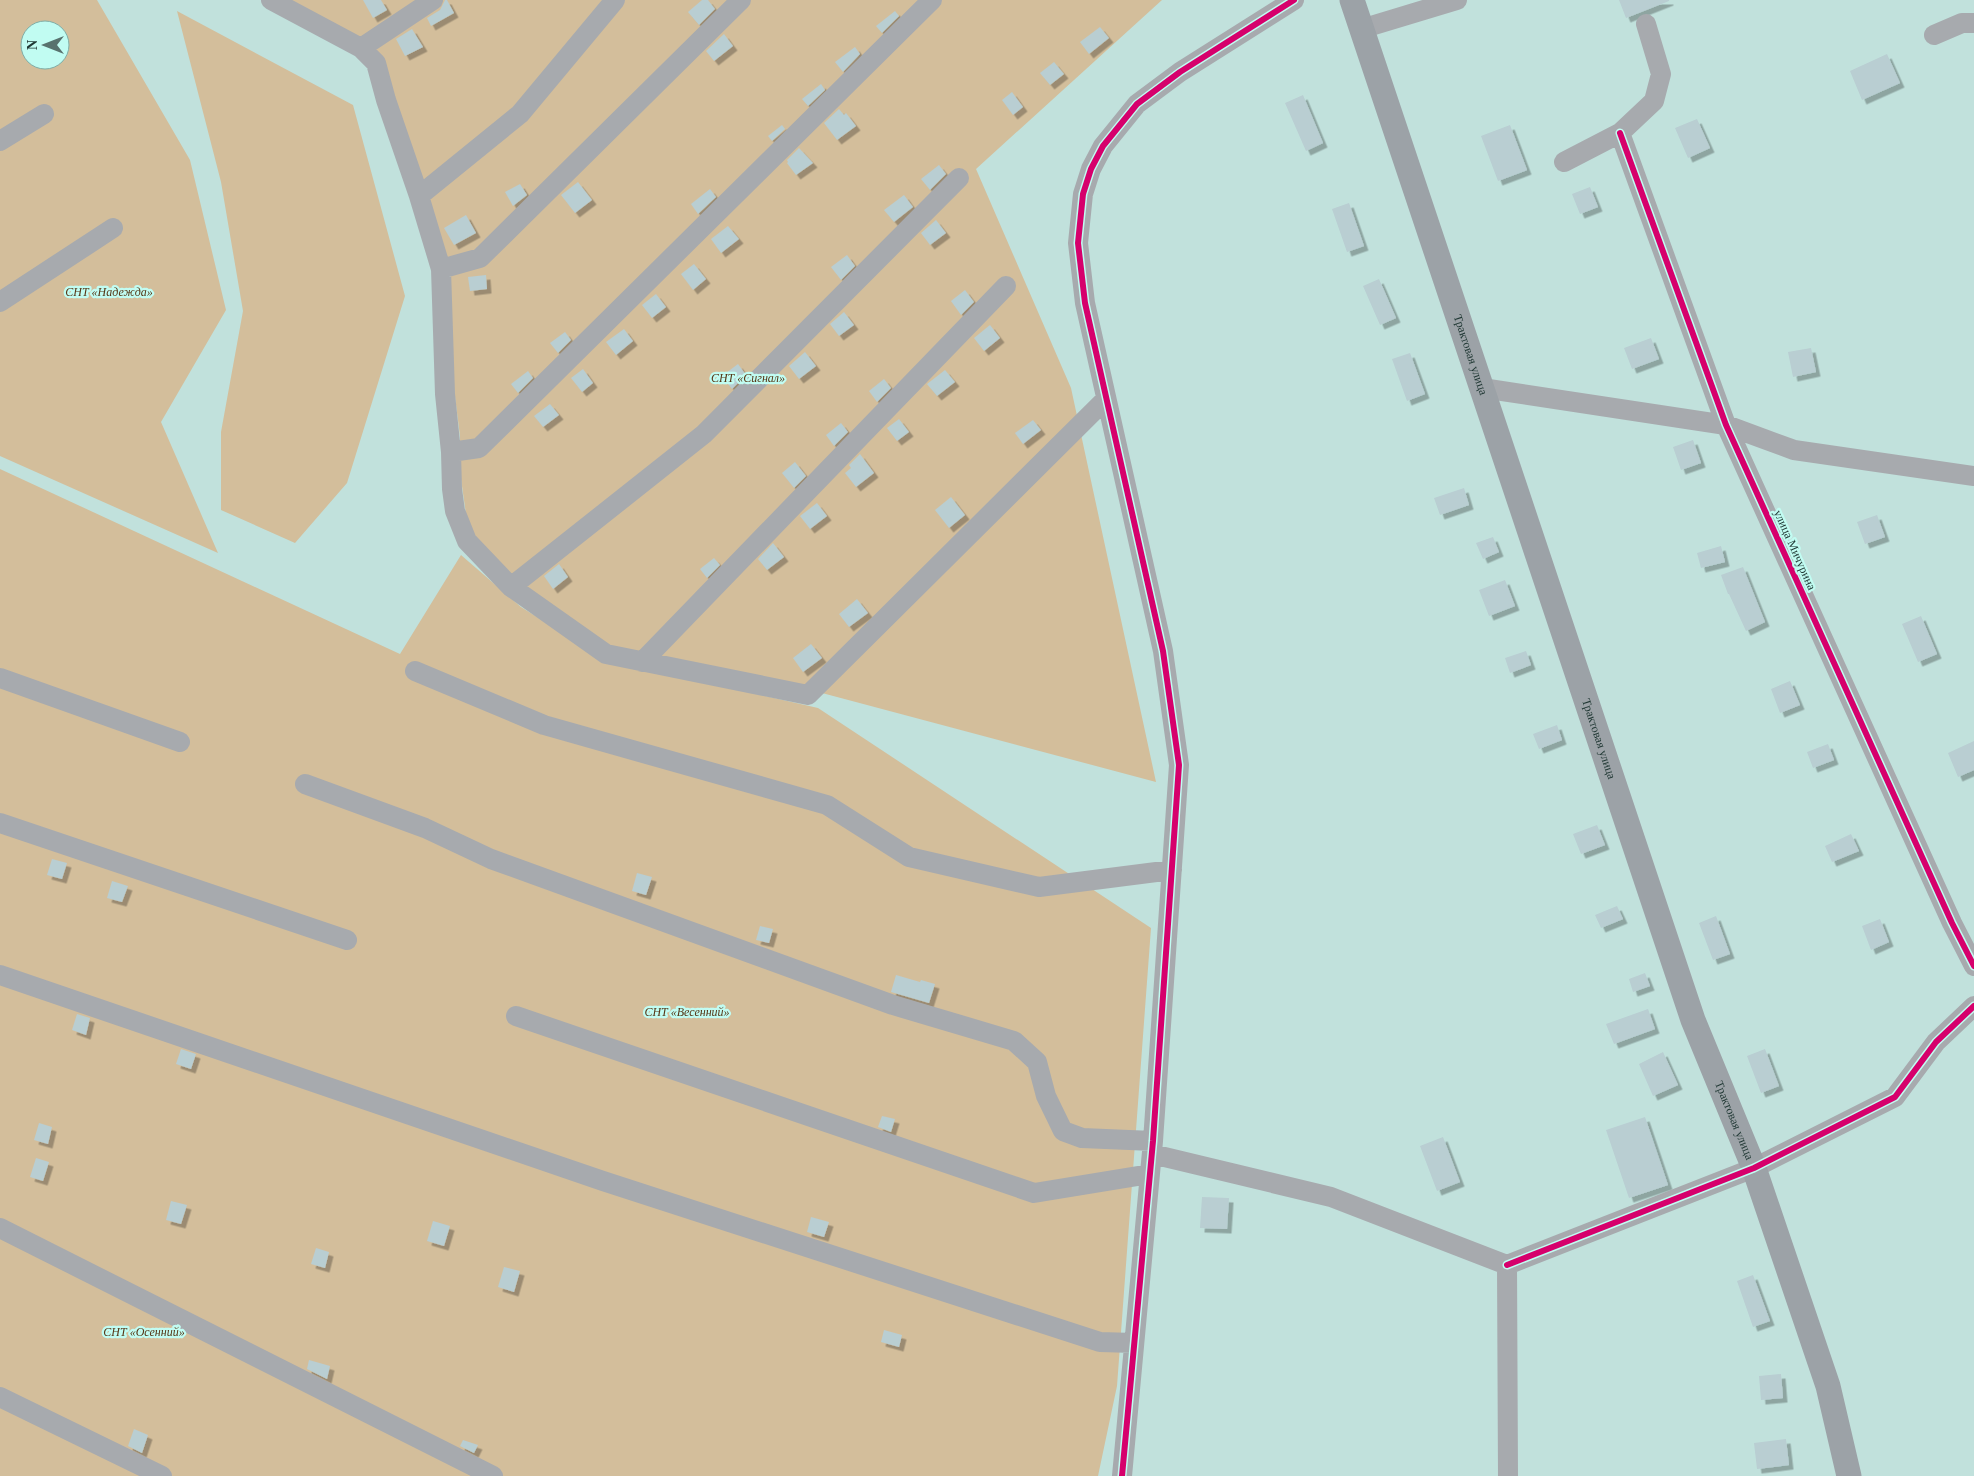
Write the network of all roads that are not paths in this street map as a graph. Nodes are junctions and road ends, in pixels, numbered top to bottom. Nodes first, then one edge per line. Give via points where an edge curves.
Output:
1 (270, 0) edge
2 (433, 0) edge
3 (615, 0) edge
4 (741, 0) edge
5 (932, 0) edge
6 (1294, 0) edge
7 (1352, 0) edge
8 (1457, 0) edge
9 (1974, 23) edge
10 (1646, 24) dead end
11 (1361, 29) junction
12 (1934, 36) dead end
13 (362, 48) junction
14 (44, 114) dead end
15 (1620, 133) junction
16 (0, 141) edge
17 (1564, 162) dead end
18 (959, 178) dead end
19 (419, 196) junction
20 (113, 228) dead end
21 (441, 269) junction
22 (1006, 286) dead end
23 (0, 302) edge
24 (1482, 388) junction
25 (1105, 400) junction
26 (1726, 425) junction
27 (452, 452) junction
28 (1974, 476) edge
29 (510, 586) junction
30 (642, 662) junction
31 (415, 671) dead end
32 (0, 678) edge
33 (180, 742) dead end
34 (305, 784) dead end
35 (0, 824) edge
36 (1172, 870) junction
37 (347, 940) dead end
38 (1974, 966) edge
39 (0, 975) edge
40 (1974, 1006) edge
41 (516, 1016) dead end
42 (1152, 1156) junction
43 (1754, 1168) junction
44 (0, 1228) edge
45 (1507, 1265) junction
46 (1134, 1343) junction
47 (0, 1397) edge
48 (162, 1476) edge
49 (493, 1476) edge
50 (1122, 1476) edge
51 (1508, 1476) edge
52 (1849, 1476) edge

1 - 13 street
2 - 13 street
3 - 19 street via 520,114
4 - 21 street via 480,258
5 - 27 street via 479,448
6 - 25 street via 1180,72 1137,104 1103,146 1091,169 1083,194 1078,243 1085,303
7 - 11 main road, Трактовая улица
8 - 11 street
9 - 12 street via 1962,23
10 - 15 street via 1661,74 1654,101
11 - 24 main road, Трактовая улица
13 - 19 street via 376,63
14 - 16 street
15 - 17 street
15 - 26 street, улица Мичурина
18 - 29 street via 704,434
19 - 21 street
20 - 23 street
21 - 27 street via 445,394
22 - 30 street
24 - 26 street
24 - 43 main road, Трактовая улица via 1693,1020
25 - 30 street via 808,695
25 - 36 street via 1163,651 1180,765
26 - 28 street via 1794,450
26 - 38 street, улица Мичурина
27 - 29 street via 455,511 467,541
29 - 30 street via 606,654
31 - 36 street via 544,725 827,805 909,857 1039,887
32 - 33 street
34 - 42 street via 425,828 491,859 884,1002 1014,1041 1037,1062 1046,1096 1063,1130
35 - 37 street
36 - 42 street
39 - 46 street via 603,1180 1053,1327 1100,1342
40 - 43 street via 1936,1042 1895,1097
41 - 42 street via 1034,1193
42 - 45 street via 1331,1197
42 - 46 street
43 - 45 street
43 - 52 main road, Трактовая улица via 1828,1386
44 - 49 street
45 - 51 street
46 - 50 street
47 - 48 street

